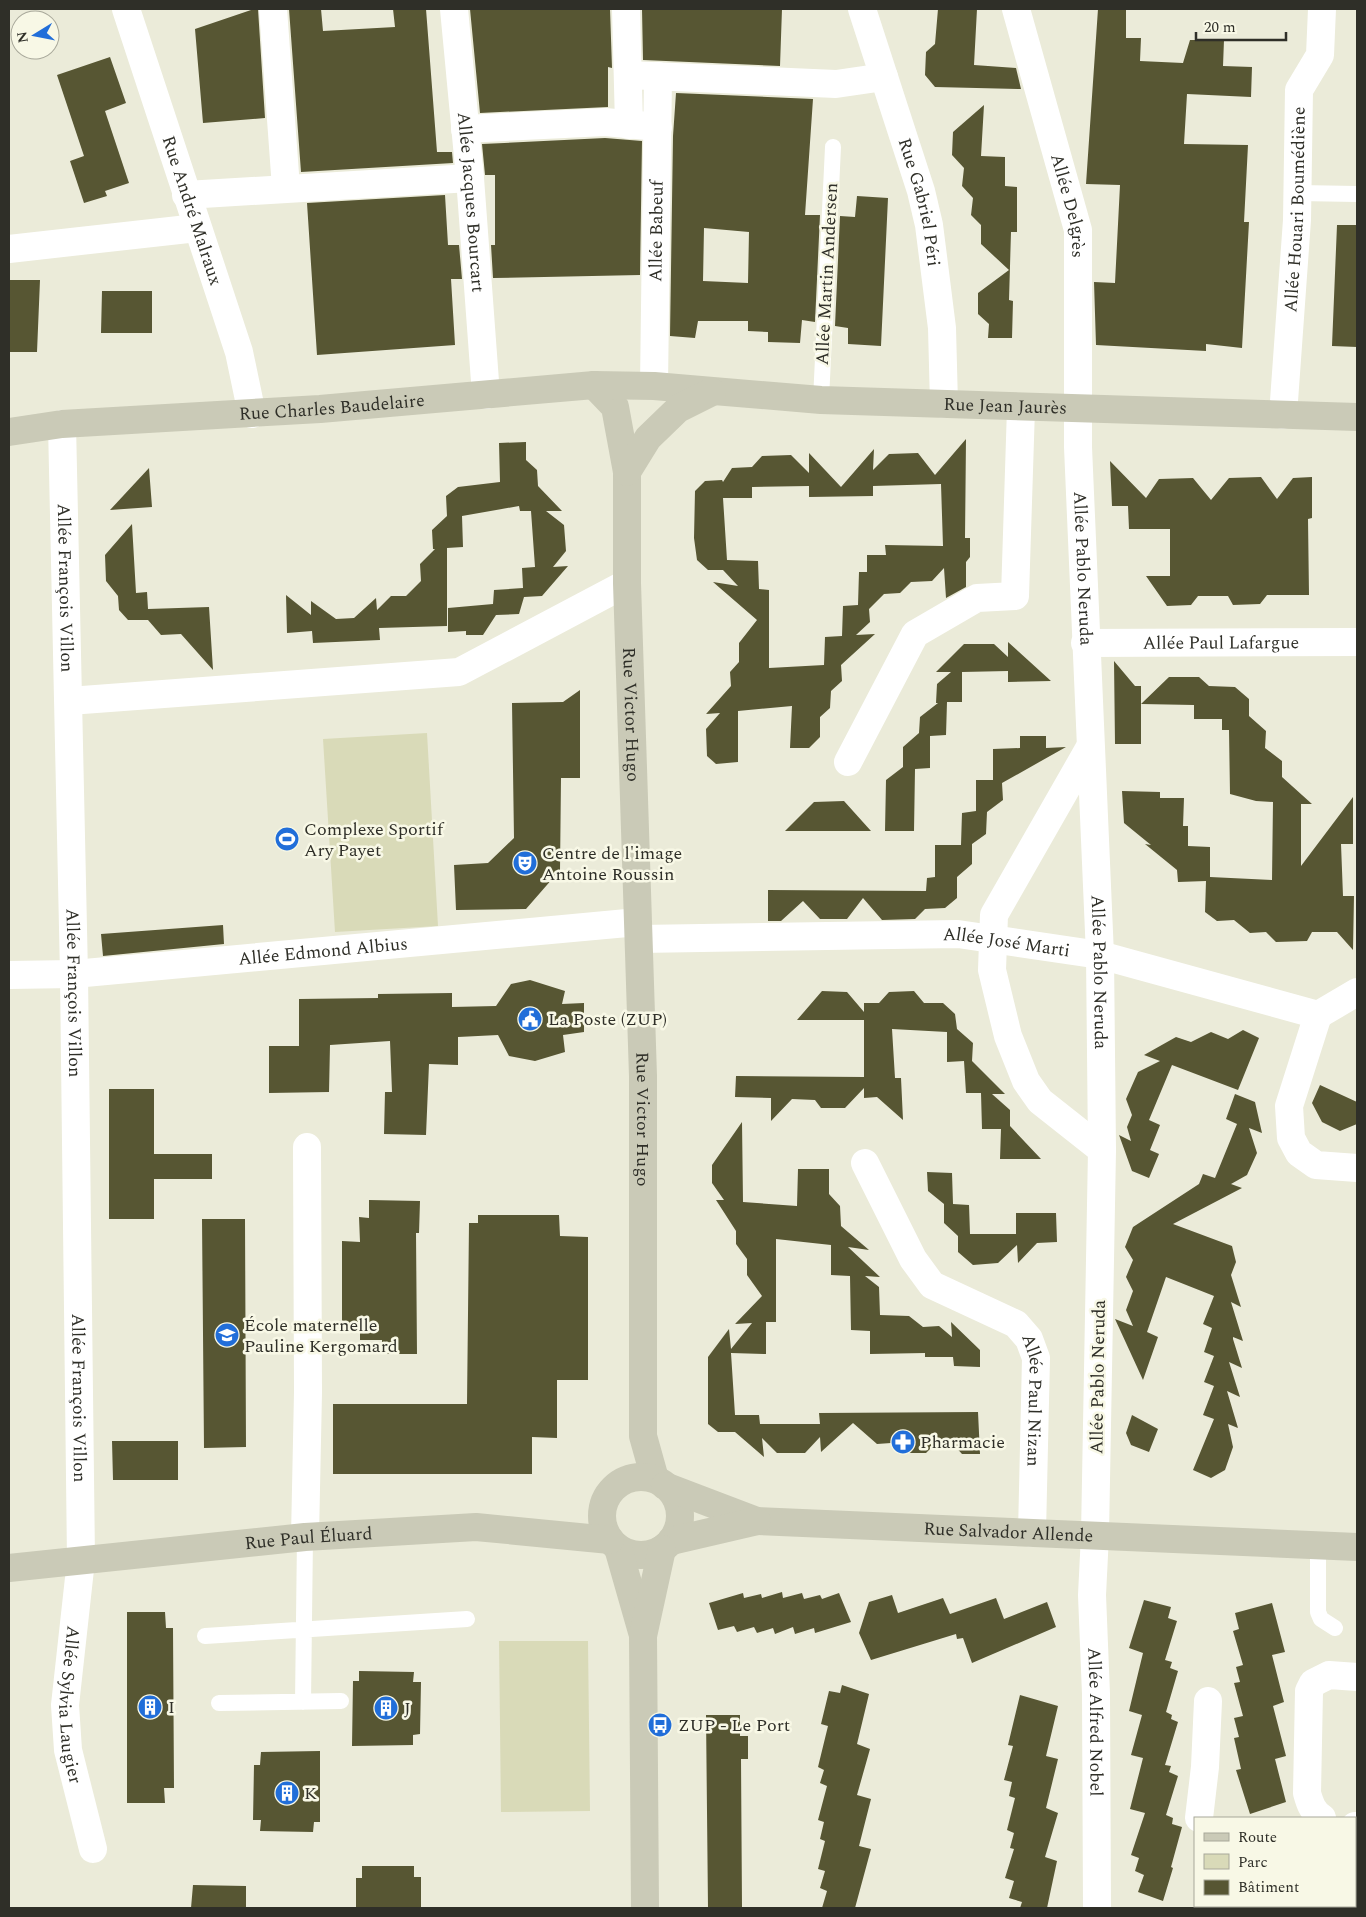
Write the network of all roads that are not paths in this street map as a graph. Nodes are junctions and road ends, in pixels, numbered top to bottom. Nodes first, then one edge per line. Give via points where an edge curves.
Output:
1 (126, 9) edge
2 (273, 9) edge
3 (454, 9) edge
4 (626, 9) edge
5 (862, 9) edge
6 (1016, 9) edge
7 (1322, 9) edge
8 (628, 75) junction
9 (658, 76) junction
10 (884, 76) junction
11 (629, 125) junction
12 (658, 126) junction
13 (465, 130) junction
14 (833, 147) dead end
15 (470, 178) junction
16 (286, 188) junction
17 (1298, 193) junction
18 (1357, 194) edge
19 (186, 195) junction
20 (197, 228) junction
21 (9, 249) edge
22 (594, 386) junction
23 (654, 386) junction
24 (712, 392) junction
25 (486, 395) junction
26 (821, 400) junction
27 (944, 404) junction
28 (1021, 408) junction
29 (1077, 409) junction
30 (252, 414) junction
31 (1283, 415) junction
32 (1357, 417) edge
33 (62, 424) junction
34 (9, 432) edge
35 (626, 472) junction
36 (627, 584) junction
37 (1357, 642) edge
38 (1085, 643) junction
39 (69, 701) junction
40 (1090, 747) junction
41 (848, 762) dead end
42 (638, 931) junction
43 (992, 940) junction
44 (1100, 955) junction
45 (74, 974) junction
46 (9, 975) edge
47 (1357, 992) edge
48 (1318, 1015) junction
49 (306, 1147) dead end
50 (1102, 1150) junction
51 (865, 1162) dead end
52 (1357, 1168) edge
53 (660, 1482) junction
54 (757, 1521) junction
55 (1032, 1533) junction
56 (1096, 1535) junction
57 (305, 1537) junction
58 (614, 1544) junction
59 (667, 1545) junction
60 (1318, 1545) junction
61 (1357, 1546) edge
62 (81, 1560) junction
63 (9, 1568) edge
64 (468, 1619) dead end
65 (1335, 1628) dead end
66 (303, 1629) junction
67 (205, 1636) dead end
68 (643, 1636) junction
69 (1357, 1677) edge
70 (341, 1701) dead end
71 (1208, 1701) dead end
72 (303, 1702) junction
73 (219, 1703) dead end
74 (1199, 1817) edge
75 (1320, 1817) edge
76 (94, 1850) dead end
77 (646, 1908) edge
78 (1097, 1908) edge

1 - 19 street, Rue André Malraux
2 - 16 street
3 - 13 street, Allée Jacques Bourcart
4 - 8 street
5 - 10 street, Rue Gabriel Péri
6 - 29 street, Allée Delgrès via 1078,230
7 - 17 street, Allée Houari Boumédiène via 1320,55 1299,90
8 - 9 street
8 - 11 street
9 - 10 street via 836,84
9 - 12 street, Allée Babeuf
10 - 27 street, Rue Gabriel Péri via 922,191 929,225 942,328
11 - 12 street
11 - 13 street via 605,122
12 - 23 street, Allée Babeuf
13 - 15 street, Allée Jacques Bourcart
14 - 26 lane, Allée Martin Andersen
15 - 16 street
15 - 25 street, Allée Jacques Bourcart
16 - 19 street
17 - 18 lane
17 - 31 street, Allée Houari Boumédiène
19 - 20 street, Rue André Malraux
20 - 21 street
20 - 30 street, Rue André Malraux via 239,352
22 - 23 street, Rue Charles Baudelaire
22 - 25 street, Rue Charles Baudelaire
22 - 35 street, Rue Victor Hugo via 615,407
23 - 24 street, Rue Jean Jaurès
24 - 26 street, Rue Jean Jaurès
24 - 35 street via 678,409 648,438
25 - 30 street, Rue Charles Baudelaire
26 - 27 street, Rue Jean Jaurès
27 - 28 street, Rue Jean Jaurès
28 - 29 street, Rue Jean Jaurès
28 - 41 street via 1015,596 977,598 915,634
29 - 31 street, Rue Jean Jaurès
29 - 38 street, Allée Pablo Neruda
30 - 33 street, Rue Charles Baudelaire
31 - 32 street, Rue Jean Jaurès
33 - 34 street, Rue Charles Baudelaire
33 - 39 street, Allée François Villon
35 - 36 street, Rue Victor Hugo
36 - 39 street via 460,672
36 - 42 street, Rue Victor Hugo
37 - 38 street, Allée Paul Lafargue
38 - 40 street, Allée Pablo Neruda
39 - 45 street, Allée François Villon
40 - 43 street via 994,915
40 - 44 street, Allée Pablo Neruda
42 - 43 street, Allée José Marti via 958,934
42 - 45 street, Allée Edmond Albius
42 - 53 street, Rue Victor Hugo via 643,1076 643,1436
43 - 44 street, Allée José Marti
43 - 50 street via 992,970 1008,1036 1026,1081 1040,1101
44 - 48 street, Allée José Marti
44 - 50 street, Allée Pablo Neruda
45 - 46 street, Allée Edmond Albius
45 - 62 street, Allée François Villon
47 - 48 street
48 - 52 street via 1289,1106 1291,1138 1299,1153 1316,1165
49 - 57 street via 308,1392
50 - 56 street, Allée Pablo Neruda
51 - 55 street, Allée Paul Nizan via 913,1259 932,1285 1016,1324 1029,1339 1036,1358
53 - 54 street, Rue Salvador Allende
53 - 58 street via 642,1477 629,1478 608,1494 602,1519
53 - 59 street via 674,1495 679,1506 677,1530
54 - 55 street, Rue Salvador Allende
54 - 59 street
55 - 56 street, Rue Salvador Allende
56 - 60 street, Rue Salvador Allende
56 - 78 street, Allée Alfred Nobel via 1092,1595
57 - 58 street, Rue Paul Éluard via 476,1527
57 - 62 street, Rue Paul Éluard
57 - 66 lane
58 - 59 street via 628,1554 640,1556
58 - 68 street
59 - 68 street
60 - 61 street, Rue Salvador Allende
60 - 65 lane via 1318,1612 1321,1619
62 - 63 street, Rue Paul Éluard
62 - 76 street, Allée Sylvia Laugier via 65,1704 68,1750
64 - 66 lane
66 - 67 lane
66 - 72 lane
68 - 77 street
69 - 75 street via 1329,1675 1312,1683 1309,1691 1307,1794
70 - 72 lane
71 - 74 street via 1206,1768
72 - 73 lane

